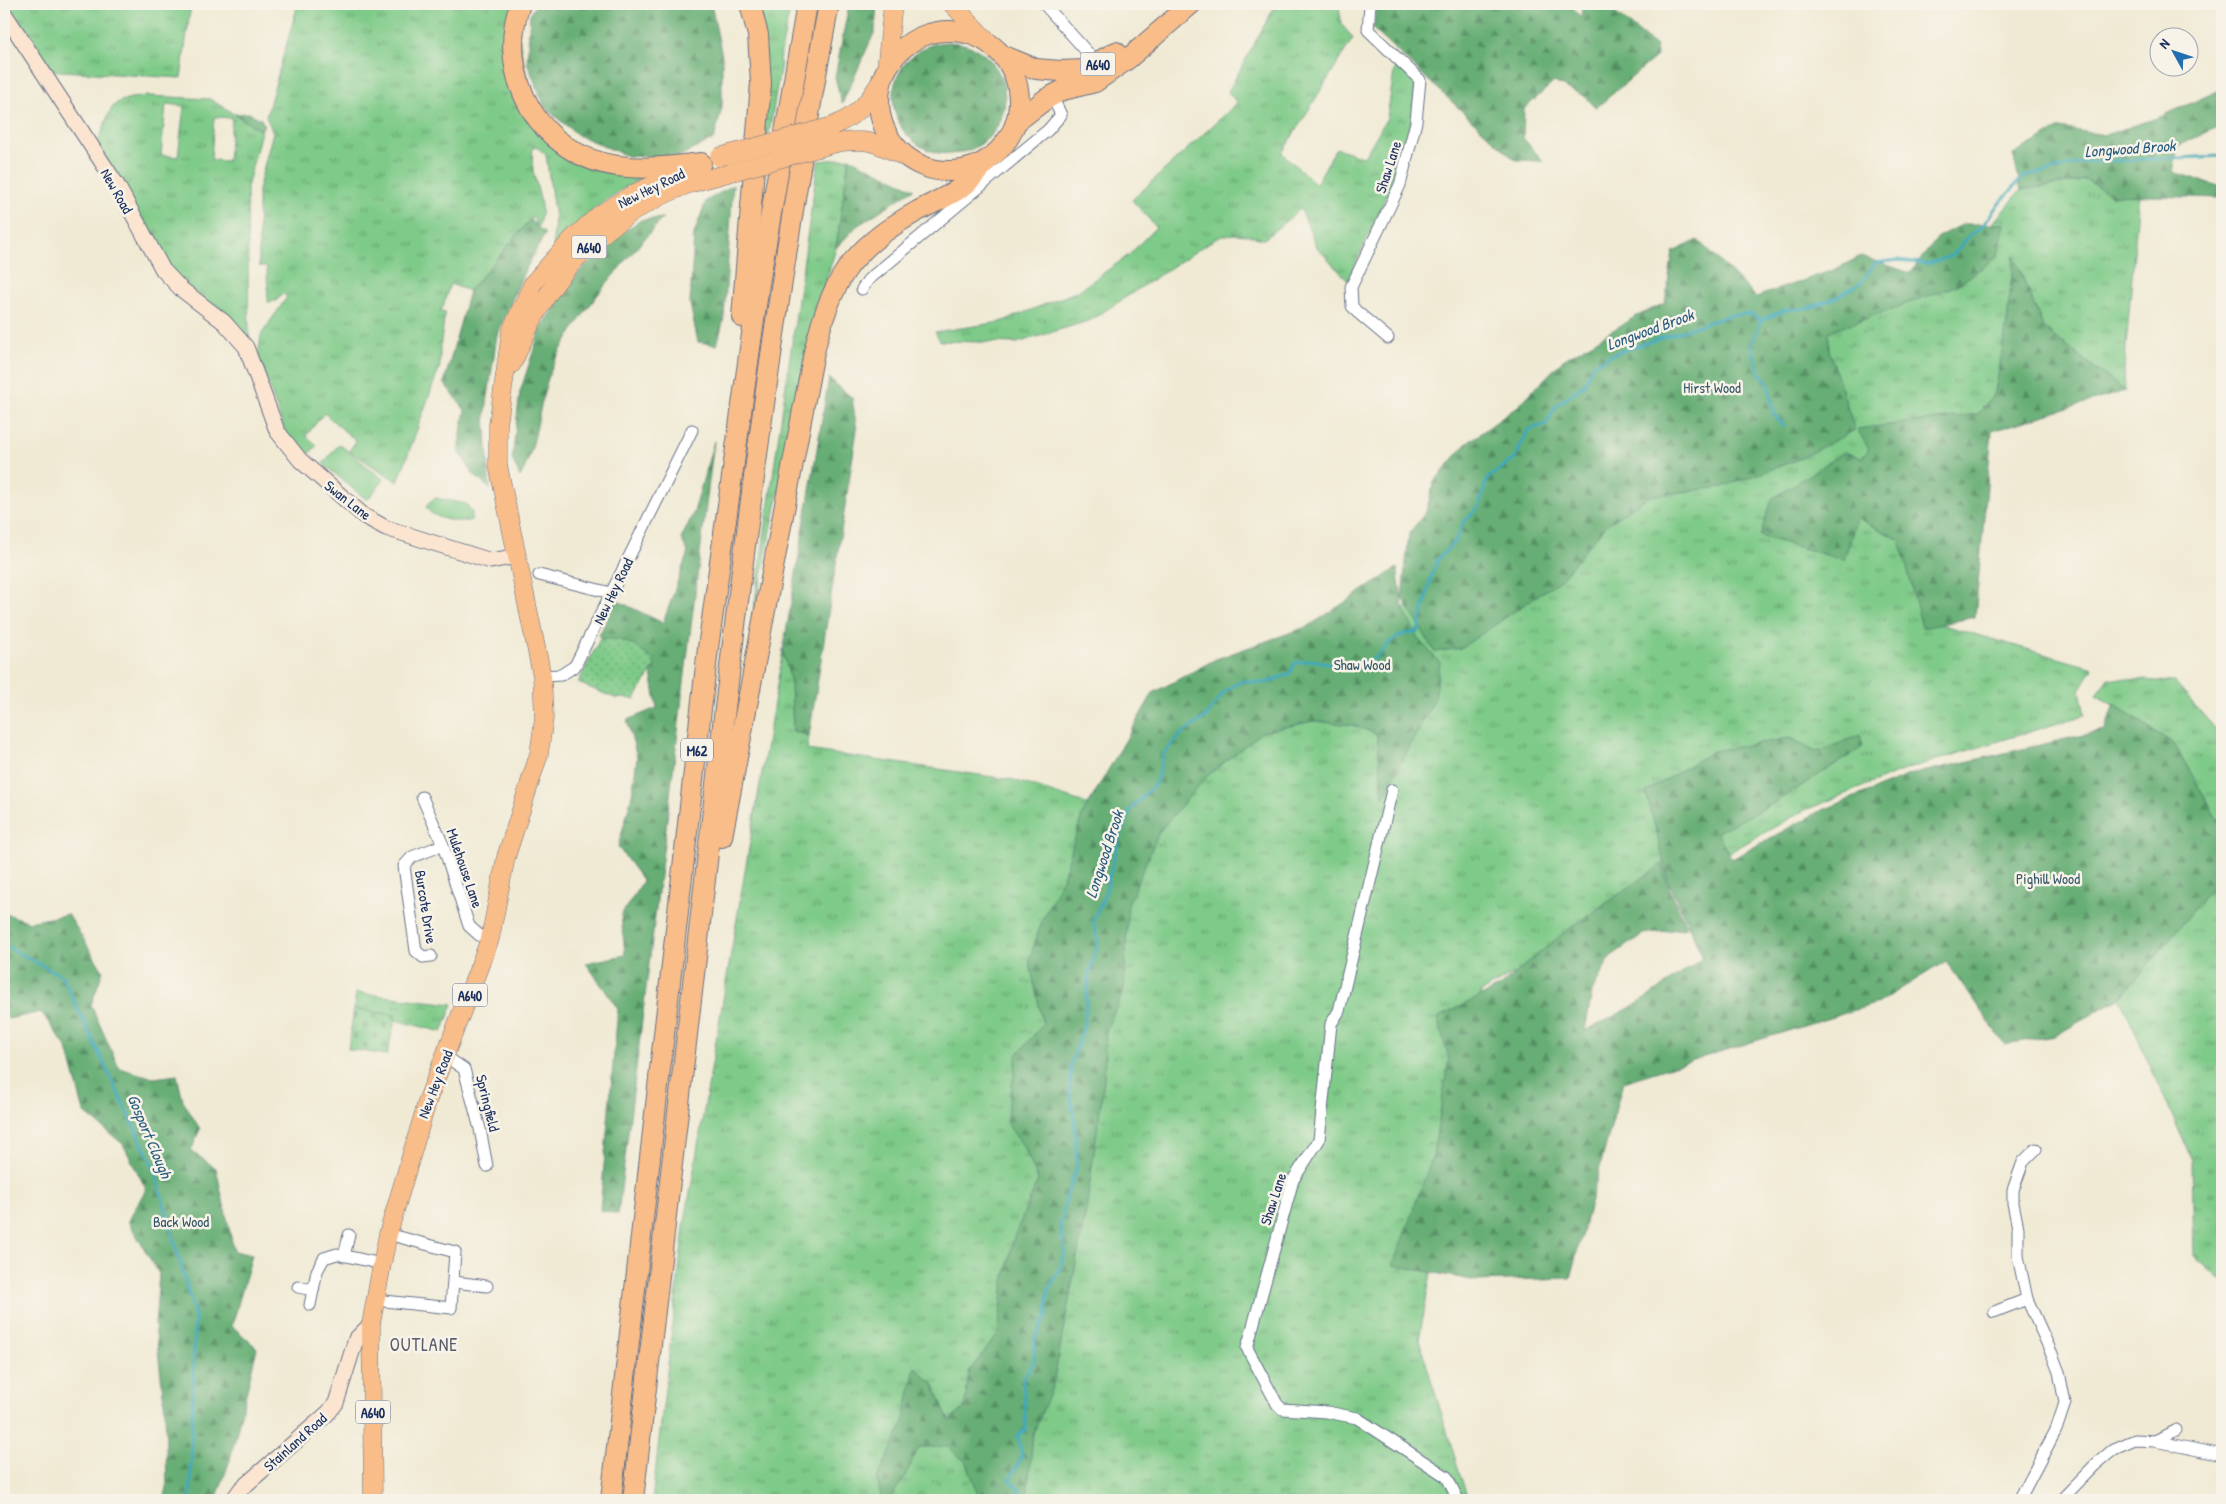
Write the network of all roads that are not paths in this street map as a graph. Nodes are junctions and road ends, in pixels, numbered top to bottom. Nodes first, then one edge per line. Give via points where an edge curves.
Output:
1 (520, 4) edge
2 (750, 4) edge
3 (807, 4) edge
4 (828, 4) edge
5 (893, 4) edge
6 (952, 4) edge
7 (1044, 4) edge
8 (1176, 4) edge
9 (1191, 4) edge
10 (1370, 4) edge
11 (4, 13) edge
12 (987, 41) junction
13 (1088, 53) dead end
14 (1004, 56) junction
15 (1036, 69) junction
16 (883, 75) junction
17 (1052, 96) junction
18 (1016, 122) junction
19 (907, 158) junction
20 (711, 160) junction
21 (986, 161) junction
22 (862, 289) dead end
23 (1388, 338) dead end
24 (248, 352) joint
25 (503, 384) junction
26 (692, 430) dead end
27 (726, 506) junction
28 (517, 556) junction
29 (539, 575) dead end
30 (611, 593) junction
31 (542, 676) junction
32 (1392, 790) dead end
33 (422, 797) dead end
34 (443, 846) junction
35 (490, 939) junction
36 (431, 956) dead end
37 (691, 1002) junction
38 (445, 1056) junction
39 (2036, 1149) dead end
40 (487, 1166) dead end
41 (388, 1234) junction
42 (349, 1235) dead end
43 (344, 1256) junction
44 (382, 1264) junction
45 (454, 1282) junction
46 (487, 1286) dead end
47 (298, 1287) dead end
48 (313, 1290) junction
49 (2027, 1299) junction
50 (375, 1300) junction
51 (310, 1305) dead end
52 (1994, 1312) dead end
53 (372, 1324) junction
54 (2176, 1430) dead end
55 (2156, 1440) junction
56 (2222, 1455) edge
57 (2222, 1494) edge
58 (234, 1500) edge
59 (373, 1500) edge
60 (611, 1500) edge
61 (633, 1500) edge
62 (1458, 1500) edge
63 (2019, 1500) edge
64 (2061, 1500) edge
65 (2219, 1500) edge

1 - 20 highway via 512,39 516,78 531,112 546,129 578,153 618,166 652,168
2 - 27 highway via 758,35 761,83
3 - 27 highway, M62 via 759,284
4 - 37 highway, M62 via 764,396
5 - 16 main road
6 - 12 main road
7 - 13 street
8 - 15 highway, A640 via 1126,46 1097,65 1060,72
9 - 17 highway, A640 via 1129,58 1095,82
10 - 23 street, Shaw Lane via 1368,30 1420,80 1416,122 1400,185 1351,287 1352,306
11 - 24 street, New Road via 117,186 163,270 181,290 224,322
12 - 14 highway, A640
12 - 16 highway, A640 via 971,33 936,31 917,38 898,51
14 - 15 highway, A640
14 - 18 highway, A640 via 1017,81
15 - 17 highway
16 - 19 highway, A640 via 878,100 881,121 889,138
16 - 20 main road, New Hey Road / A640, bridge via 868,102 852,117 833,126
17 - 18 highway, A640
17 - 22 street via 1061,115 1048,130 868,280
18 - 21 highway, A640 via 1009,138
19 - 21 highway, A640 via 943,172 961,171
19 - 25 main road, New Hey Road / A640, bridge via 873,141 854,140 684,186 641,207 608,229 579,255 555,284 535,315
20 - 25 main road, New Hey Road / A640 via 633,194 600,215 553,260 533,283 511,330
21 - 37 highway via 968,183 890,226 870,241 847,267 828,300 814,352
24 - 28 street, Swan Lane via 277,431 300,460 364,516 386,528 490,561
25 - 28 main road, New Hey Road / A640 via 498,465
26 - 30 street, New Hey Road
27 - 60 highway, M62
28 - 31 main road, New Hey Road / A640
29 - 30 street
30 - 31 street, New Hey Road via 576,666 561,675
31 - 35 main road, New Hey Road / A640 via 544,718 539,754 506,857
32 - 62 street, Shaw Lane via 1341,1004 1331,1024 1318,1140 1292,1180 1247,1348 1282,1409 1357,1418 1446,1477
33 - 34 street, Mulehouse Lane
34 - 35 street, Mulehouse Lane via 469,926
34 - 36 street, Burcote Drive via 412,857 404,866 416,951 423,957
35 - 38 main road, New Hey Road / A640
37 - 61 highway, M62
38 - 40 street, Springfield via 464,1069
38 - 41 main road, New Hey Road / A640 via 422,1115
39 - 49 street via 2023,1162 2013,1190 2018,1256
41 - 44 main road, New Hey Road / A640
41 - 45 street via 455,1252
42 - 43 street
43 - 44 street
43 - 48 street via 337,1254 324,1258
44 - 50 main road, New Hey Road / A640
45 - 46 street
45 - 50 street via 451,1308
47 - 48 street
48 - 51 street
49 - 52 street
49 - 63 street via 2052,1354 2065,1403 2056,1430
50 - 53 main road, New Hey Road / A640
53 - 58 street, Stainland Road via 356,1339 336,1403 241,1489
53 - 59 main road, New Hey Road / A640
54 - 55 street
55 - 56 street
55 - 64 street via 2136,1440 2114,1449
57 - 65 street

